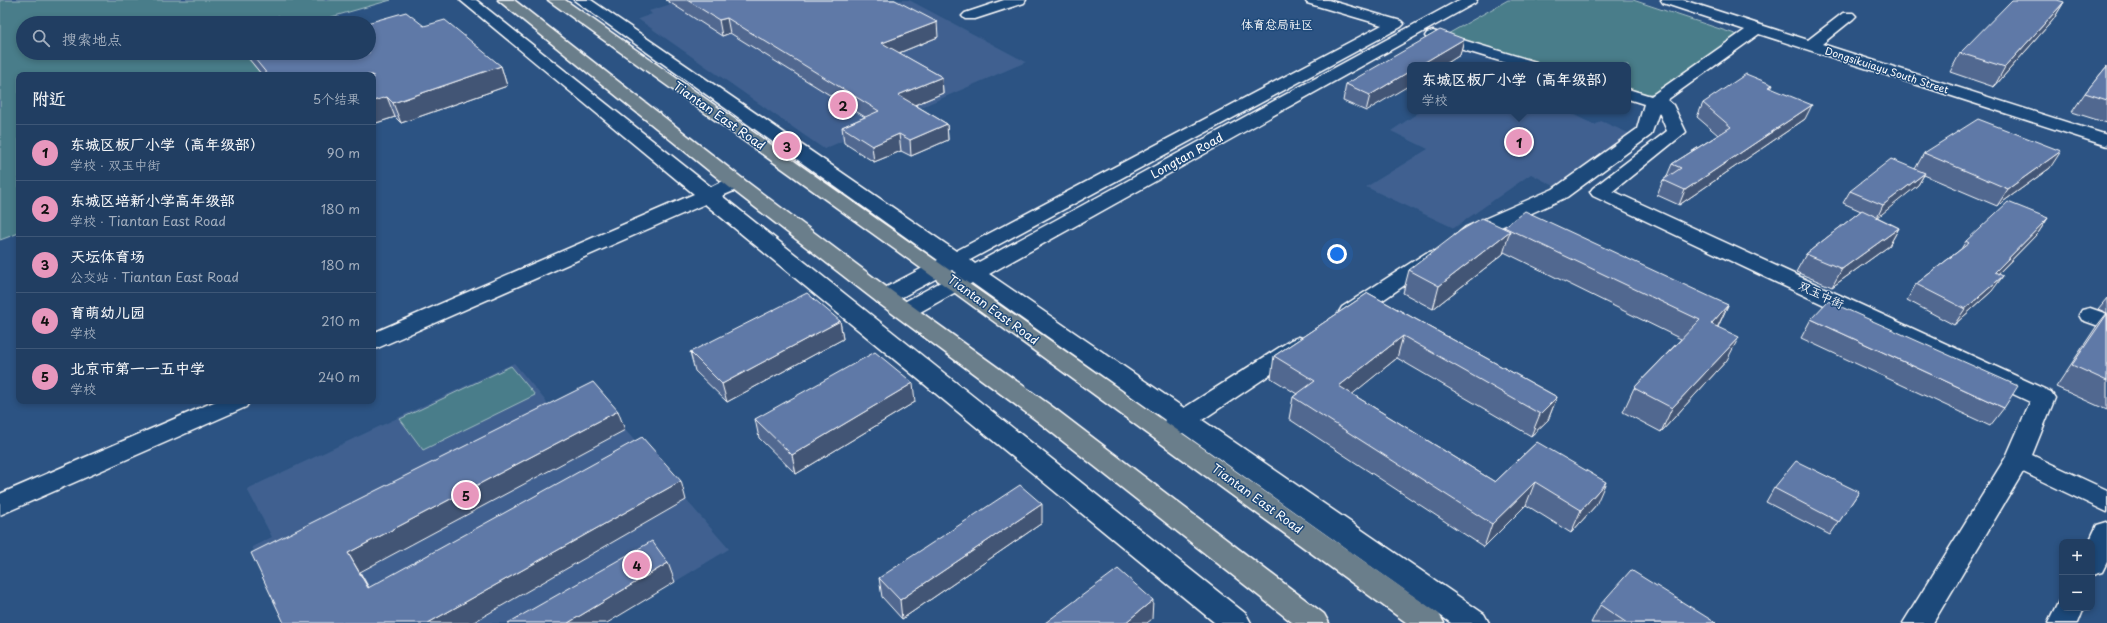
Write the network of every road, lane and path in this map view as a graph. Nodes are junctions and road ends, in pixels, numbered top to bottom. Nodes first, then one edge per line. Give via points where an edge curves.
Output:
1 (467, 0) edge
2 (505, 0) edge
3 (555, 0) edge
4 (581, 0) edge
5 (1019, 0) edge
6 (1312, 0) edge
7 (1441, 0) edge
8 (1470, 0) edge
9 (1668, 0) edge
10 (970, 16) dead end
11 (1848, 16) dead end
12 (1396, 24) junction
13 (1757, 29) junction
14 (1415, 30) junction
15 (1811, 45) junction
16 (1520, 62) edge
17 (1631, 95) edge
18 (1653, 102) junction
19 (2107, 141) edge
20 (736, 183) junction
21 (708, 196) junction
22 (955, 271) junction
23 (895, 304) junction
24 (1334, 322) edge
25 (1314, 335) edge
26 (376, 341) edge
27 (231, 404) edge
28 (1174, 426) junction
29 (2018, 459) junction
30 (2107, 502) edge
31 (0, 505) edge
32 (2107, 533) edge
33 (2095, 558) edge
34 (2069, 611) edge
35 (1236, 623) edge
36 (1314, 623) edge
37 (1429, 623) edge
38 (1474, 623) edge
39 (1918, 623) edge
40 (2063, 623) edge

1 - 21 street
2 - 20 main road
3 - 22 main road, Tiantan East Road
4 - 22 street
5 - 10 street
6 - 12 street
7 - 12 street, Longtan Road
8 - 14 street, Longtan Road
9 - 13 street, Dongsikuiayu South Street
11 - 15 street
12 - 22 street, Longtan Road
13 - 15 street, Dongsikuiayu South Street
13 - 18 street
14 - 16 street
14 - 22 street, Longtan Road
15 - 19 street, Dongsikuiayu South Street
17 - 18 street, 双玉中街
18 - 24 street via 1645,131 1560,193 1473,231
18 - 29 street, 双玉中街 via 1664,105 1677,132 1600,192 2043,398
20 - 21 street
20 - 23 main road
21 - 26 street
21 - 35 street
22 - 23 street
22 - 28 main road, Tiantan East Road
23 - 36 main road via 1045,414
25 - 28 street
27 - 31 street
28 - 37 main road, Tiantan East Road
28 - 38 street
29 - 30 street
29 - 39 street
32 - 33 street
34 - 40 street

